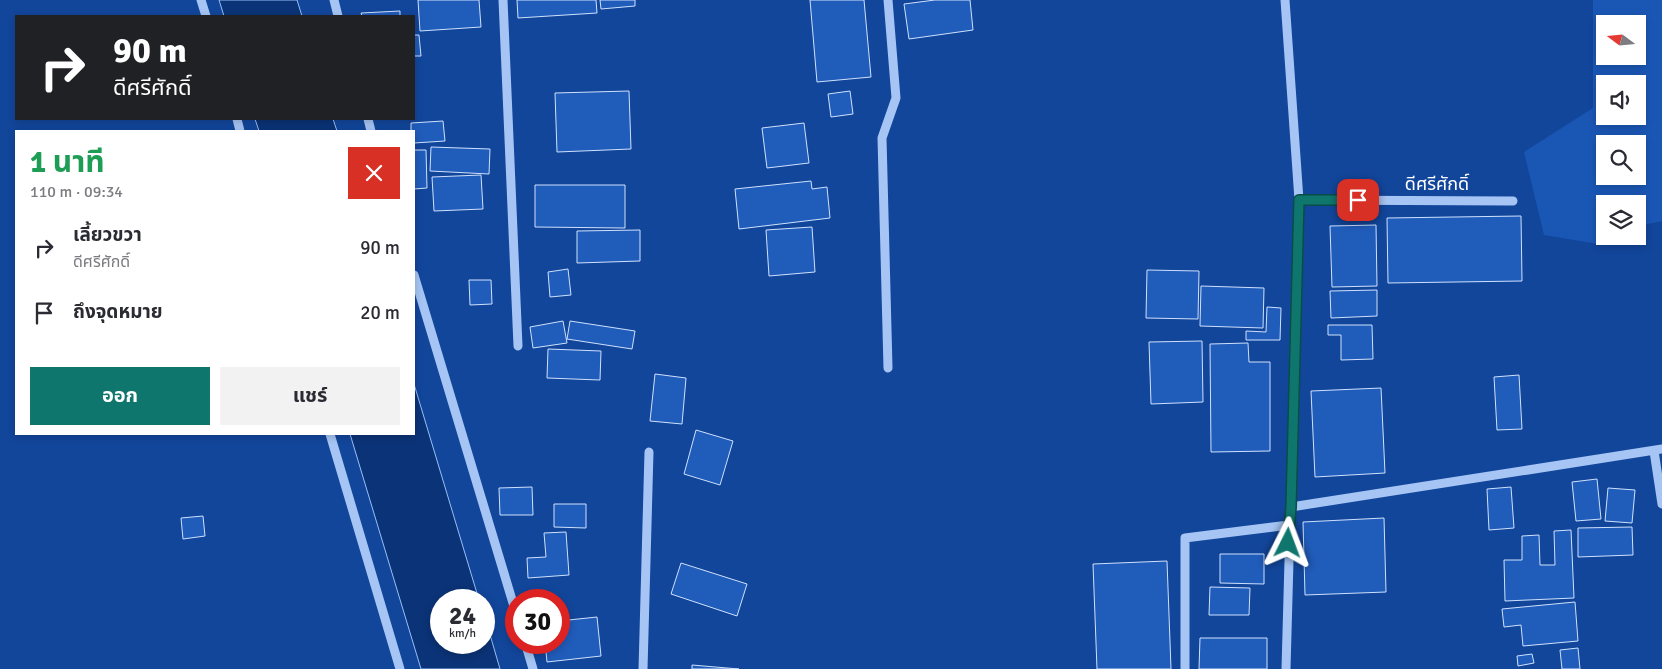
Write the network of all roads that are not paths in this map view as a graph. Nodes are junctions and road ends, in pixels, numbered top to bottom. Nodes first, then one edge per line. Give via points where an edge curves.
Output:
1 (201, 0) edge
2 (334, 0) edge
3 (503, 0) edge
4 (888, 0) edge
5 (1285, 0) edge
6 (206, 15) edge
7 (338, 15) edge
8 (1299, 200) junction
9 (1513, 201) dead end
10 (415, 278) edge
11 (518, 346) dead end
12 (888, 368) dead end
13 (330, 435) edge
14 (1658, 450) edge
15 (648, 452) dead end
16 (1662, 504) edge
17 (1291, 507) junction
18 (1289, 525) junction
19 (509, 589) edge
20 (529, 654) edge
21 (400, 669) edge
22 (533, 669) edge
23 (643, 669) edge
24 (1185, 669) edge
25 (1286, 669) edge

1 - 6 street
2 - 7 street
3 - 11 street
4 - 12 street via 896,98 882,138
5 - 8 street
8 - 9 street, ดีศรีศักดิ์
8 - 17 street
10 - 19 street
13 - 21 street
14 - 16 street
14 - 17 street
15 - 23 street
17 - 18 street
18 - 24 street via 1186,538
18 - 25 street
20 - 22 street

